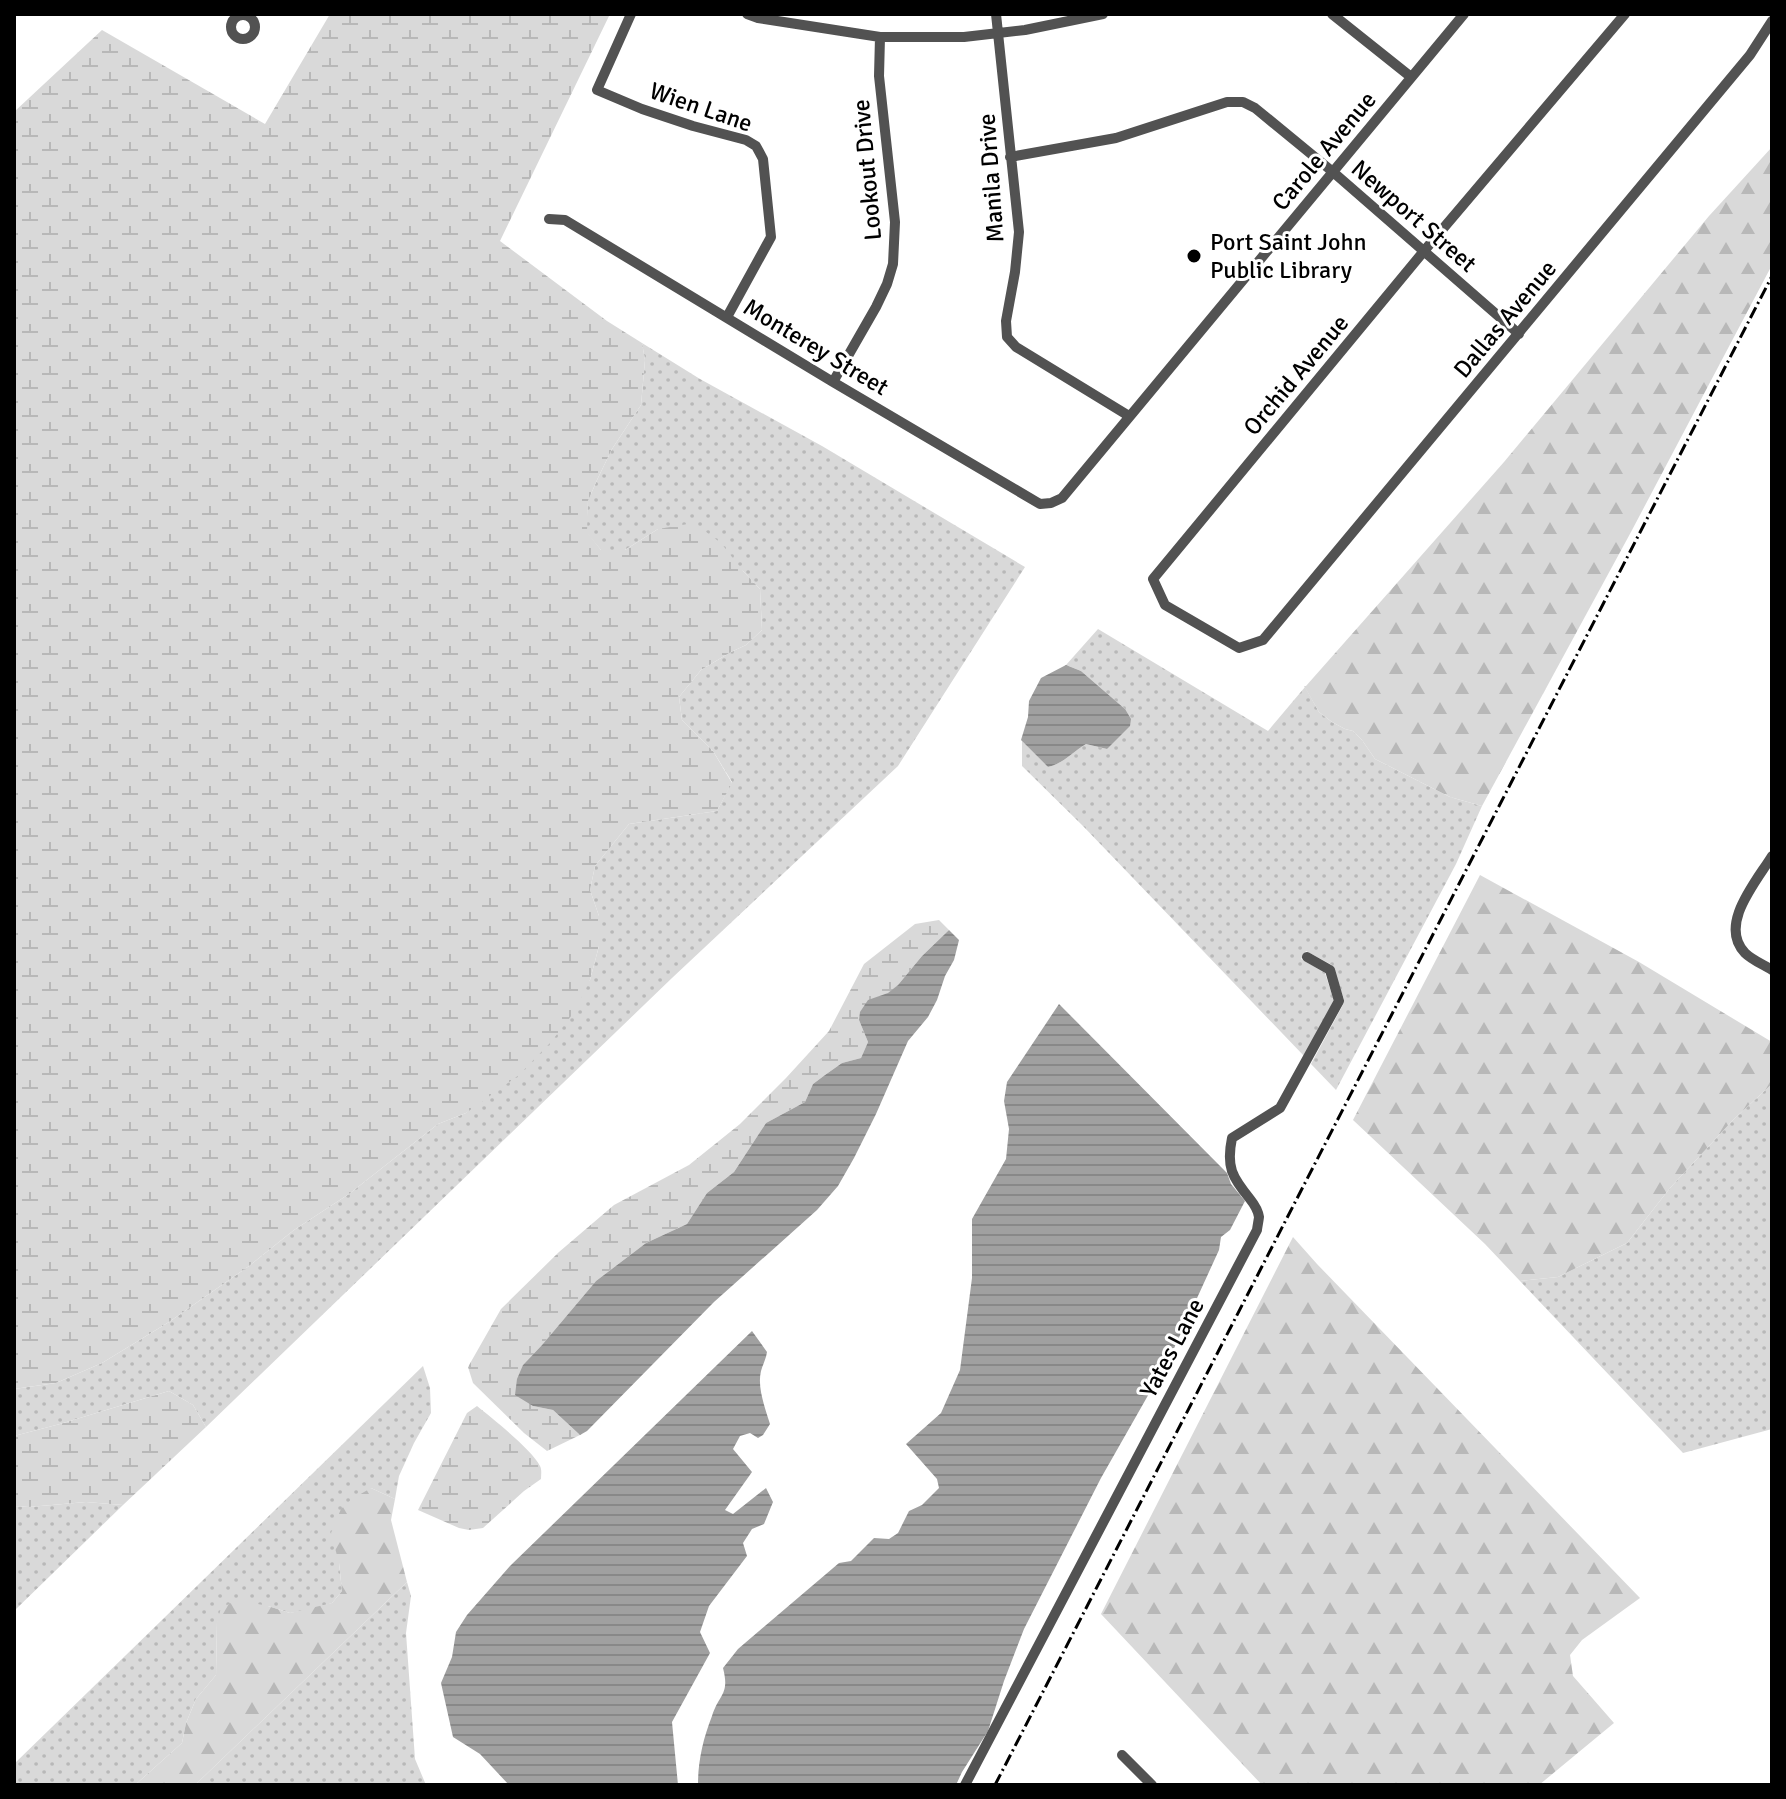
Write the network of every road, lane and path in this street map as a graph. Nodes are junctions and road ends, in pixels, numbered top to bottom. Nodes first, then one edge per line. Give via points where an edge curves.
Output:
1 (221, 14) edge
2 (631, 14) edge
3 (747, 14) edge
4 (996, 14) edge
5 (1103, 14) edge
6 (1332, 14) edge
7 (1464, 14) edge
8 (1625, 14) edge
9 (232, 21) dead end
10 (1772, 21) edge
11 (998, 32) junction
12 (880, 37) junction
13 (1411, 77) junction
14 (1010, 157) junction
15 (1333, 172) junction
16 (549, 219) dead end
17 (1424, 251) junction
18 (727, 317) junction
19 (1519, 334) junction
20 (833, 382) junction
21 (1129, 416) junction
22 (1062, 498) joint
23 (1263, 640) joint
24 (1772, 856) edge
25 (1307, 957) dead end
26 (1772, 970) edge
27 (1122, 1755) dead end
28 (965, 1785) edge
29 (1152, 1785) edge

1 - 9 street
2 - 18 street, Wien Lane via 597,90 746,140 763,159 771,237
3 - 12 street
4 - 11 street, Manila Drive
5 - 11 street
6 - 13 street
7 - 13 street, Carole Avenue
8 - 17 street, Orchid Avenue
10 - 19 street, Dallas Avenue via 1750,55
11 - 12 street
11 - 14 street, Manila Drive
12 - 20 street, Lookout Drive via 879,76 895,222 893,264 876,307
13 - 15 street, Carole Avenue
14 - 15 street, Newport Street via 1116,138 1227,102 1243,102
14 - 21 street, Manila Drive via 1019,232 1007,337
15 - 17 street, Newport Street
15 - 21 street, Carole Avenue
16 - 18 street, Monterey Street via 565,220
17 - 19 street, Newport Street
17 - 23 street, Orchid Avenue via 1153,579 1165,605 1239,648
18 - 20 street, Monterey Street
19 - 23 street, Dallas Avenue
20 - 22 street, Monterey Street via 1040,504
21 - 22 street, Carole Avenue
24 - 26 street via 1734,925 1735,939 1746,954
25 - 28 street, Yates Lane via 1330,970 1339,1001 1280,1108 1232,1138 1228,1153 1235,1181 1256,1206 1257,1230
27 - 29 street

